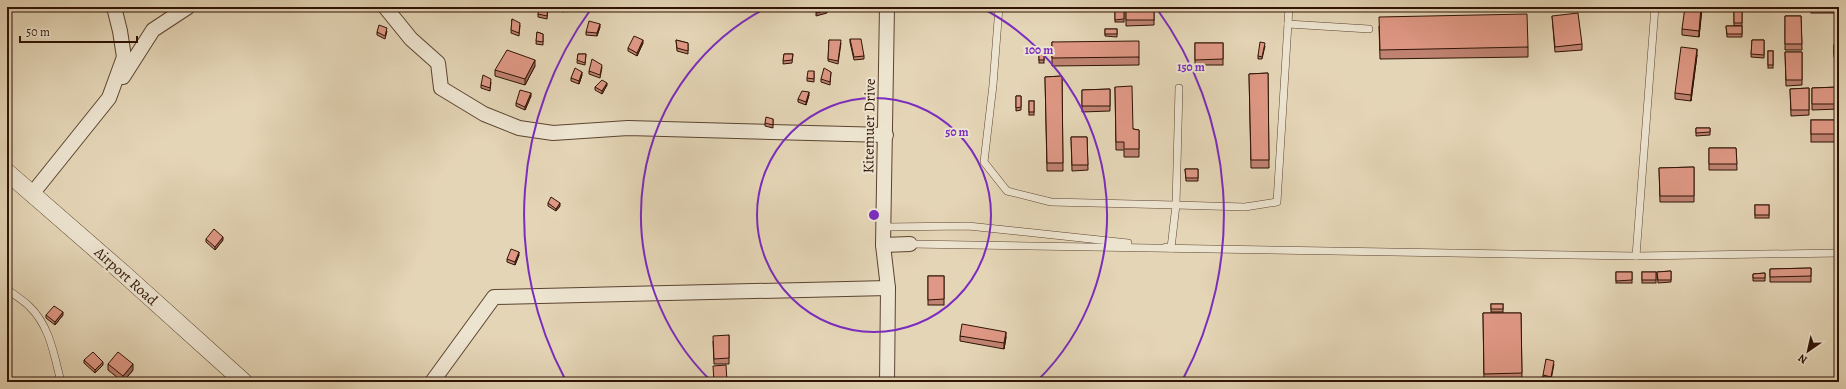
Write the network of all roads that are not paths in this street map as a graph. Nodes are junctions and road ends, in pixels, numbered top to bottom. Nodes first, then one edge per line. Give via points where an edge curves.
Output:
1 (114, 7) edge
2 (188, 7) edge
3 (385, 7) edge
4 (887, 7) edge
5 (999, 7) edge
6 (1289, 7) edge
7 (1655, 7) edge
8 (1288, 24) junction
9 (1369, 29) dead end
10 (1179, 88) dead end
11 (109, 98) junction
12 (886, 135) junction
13 (7, 172) edge
14 (32, 194) junction
15 (1176, 205) junction
16 (884, 227) junction
17 (910, 244) joint
18 (883, 245) junction
19 (1171, 248) junction
20 (1839, 253) edge
21 (1636, 256) junction
22 (888, 288) junction
23 (7, 289) edge
24 (61, 382) edge
25 (244, 382) edge
26 (432, 382) edge
27 (887, 382) edge

1 - 11 street via 124,57
2 - 11 street via 153,30
3 - 12 street via 411,39 438,63 441,88 484,114 519,128 553,133 628,128
4 - 12 street, Kitemuer Drive
5 - 15 lane via 984,162 1007,191 1050,202
6 - 8 lane
7 - 21 lane
8 - 9 lane
8 - 15 lane via 1277,202 1245,207
10 - 15 lane
11 - 14 street
12 - 16 street, Kitemuer Drive
13 - 14 street, Airport Road
14 - 25 street, Airport Road
15 - 19 lane
16 - 18 street, Kitemuer Drive
16 - 19 lane via 968,226
17 - 18 street
17 - 19 lane
18 - 22 street, Kitemuer Drive
19 - 21 lane
20 - 21 lane
22 - 26 street via 494,297
22 - 27 street, Kitemuer Drive
23 - 24 lane via 40,318 48,333

